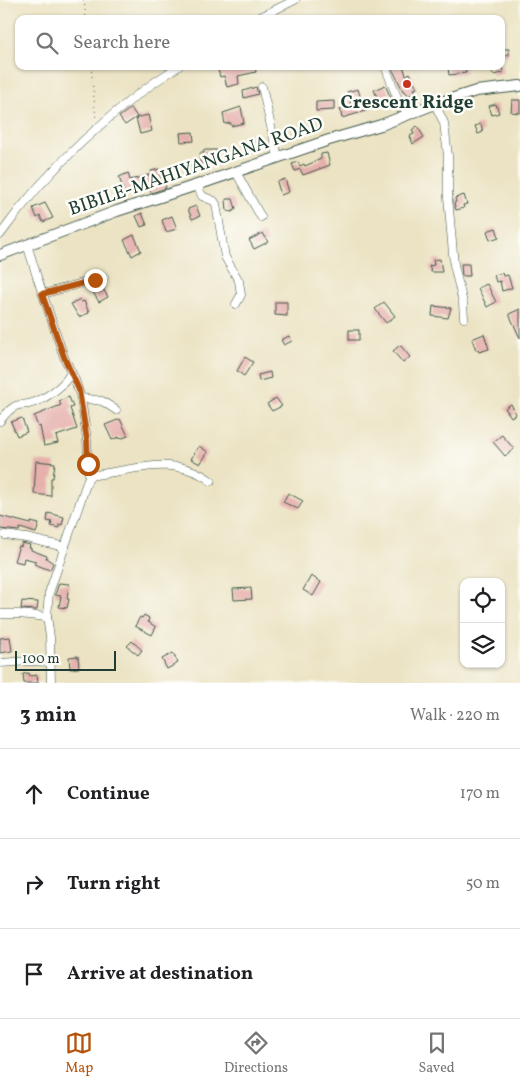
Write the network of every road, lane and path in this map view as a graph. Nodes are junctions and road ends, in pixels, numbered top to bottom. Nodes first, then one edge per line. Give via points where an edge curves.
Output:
1 (84, 0) edge
2 (294, 0) edge
3 (86, 15) edge
4 (264, 15) edge
5 (91, 70) edge
6 (173, 70) edge
7 (387, 70) edge
8 (520, 86) edge
9 (262, 87) dead end
10 (435, 104) junction
11 (408, 114) junction
12 (97, 129) junction
13 (278, 157) junction
14 (236, 172) junction
15 (197, 185) junction
16 (261, 217) dead end
17 (0, 235) edge
18 (28, 244) junction
19 (0, 254) edge
20 (104, 277) dead end
21 (42, 294) junction
22 (236, 304) dead end
23 (464, 318) dead end
24 (71, 372) junction
25 (81, 398) junction
26 (116, 410) dead end
27 (0, 421) edge
28 (89, 476) junction
29 (211, 481) dead end
30 (5, 535) dead end
31 (65, 547) junction
32 (0, 614) edge
33 (47, 617) junction
34 (51, 662) junction
35 (0, 663) edge
36 (52, 683) edge

1 - 3 path
2 - 4 street
5 - 12 path
6 - 12 street
7 - 11 street
8 - 10 main road, BIBILE-MAHIYANGANA ROAD via 476,91
9 - 13 street
10 - 11 main road, BIBILE-MAHIYANGANA ROAD
10 - 23 street via 444,123 454,265
11 - 13 main road, BIBILE-MAHIYANGANA ROAD
12 - 17 street via 50,173
13 - 14 main road, BIBILE-MAHIYANGANA ROAD
14 - 15 main road, BIBILE-MAHIYANGANA ROAD
14 - 16 street
15 - 18 main road, BIBILE-MAHIYANGANA ROAD
15 - 22 street via 202,196 216,204 225,257 239,281 241,295
18 - 19 main road, BIBILE-MAHIYANGANA ROAD
18 - 21 street
20 - 21 street
21 - 24 street
24 - 25 street
24 - 27 street via 62,384 43,398 14,406
25 - 26 street via 102,401
25 - 28 street
28 - 29 street via 168,465 189,468
28 - 31 street
30 - 31 street
31 - 33 street via 49,593
32 - 33 street
33 - 34 street
34 - 35 street
34 - 36 street

